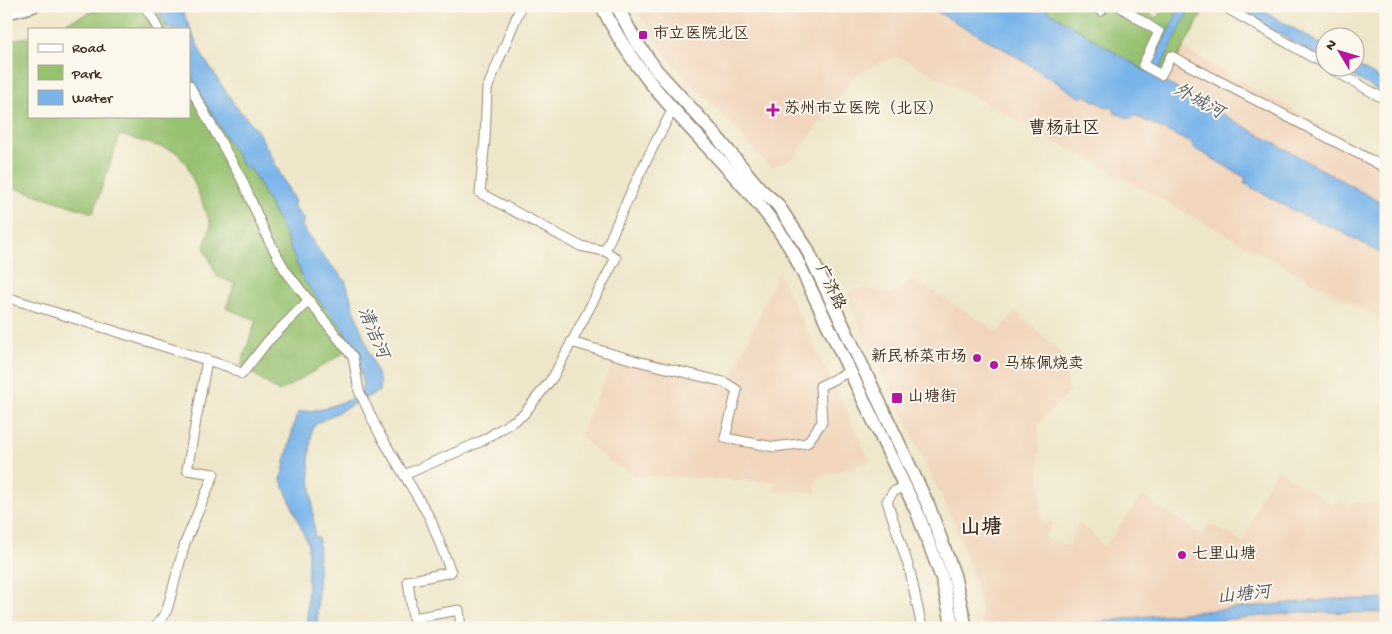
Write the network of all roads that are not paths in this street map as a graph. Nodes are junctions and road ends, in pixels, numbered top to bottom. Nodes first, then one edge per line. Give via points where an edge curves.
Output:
1 (33, 6) edge
2 (146, 6) edge
3 (521, 6) edge
4 (602, 6) edge
5 (617, 6) edge
6 (1094, 6) edge
7 (1105, 6) edge
8 (1118, 6) edge
9 (1223, 6) edge
10 (6, 13) edge
11 (157, 28) edge
12 (1314, 58) edge
13 (1348, 78) edge
14 (190, 87) edge
15 (1386, 100) edge
16 (673, 109) junction
17 (1386, 168) edge
18 (605, 251) junction
19 (6, 297) edge
20 (309, 300) junction
21 (571, 342) junction
22 (207, 360) junction
23 (851, 371) junction
24 (404, 475) junction
25 (906, 486) junction
26 (155, 628) edge
27 (462, 628) edge
28 (922, 628) edge
29 (953, 628) edge
30 (966, 628) edge

1 - 10 main road
2 - 11 street
3 - 18 street via 486,89 486,139 480,193 580,246
4 - 16 main road, 广济路 via 633,61
5 - 30 main road, 广济路 via 656,71 777,204 797,233 840,316 939,530 954,575
6 - 7 street via 1101,11
8 - 17 street via 1159,32 1143,64 1161,75 1171,56
9 - 12 street
13 - 15 street
14 - 20 street via 242,180 285,270
16 - 18 street
16 - 23 main road, 广济路 via 776,224
18 - 21 street via 616,258
19 - 22 street
20 - 22 street via 267,342 242,374
20 - 24 street via 353,357 359,391
21 - 23 street via 724,382 737,390 725,438 774,447 807,442 822,422 820,386
21 - 24 street via 553,378 523,415 482,441
22 - 26 street via 187,470 214,474 185,543 167,610
23 - 25 main road, 广济路
24 - 27 street via 430,518 450,572 408,582 414,618 459,610
25 - 28 street via 893,492 887,501 910,571
25 - 29 main road, 广济路 via 942,578

